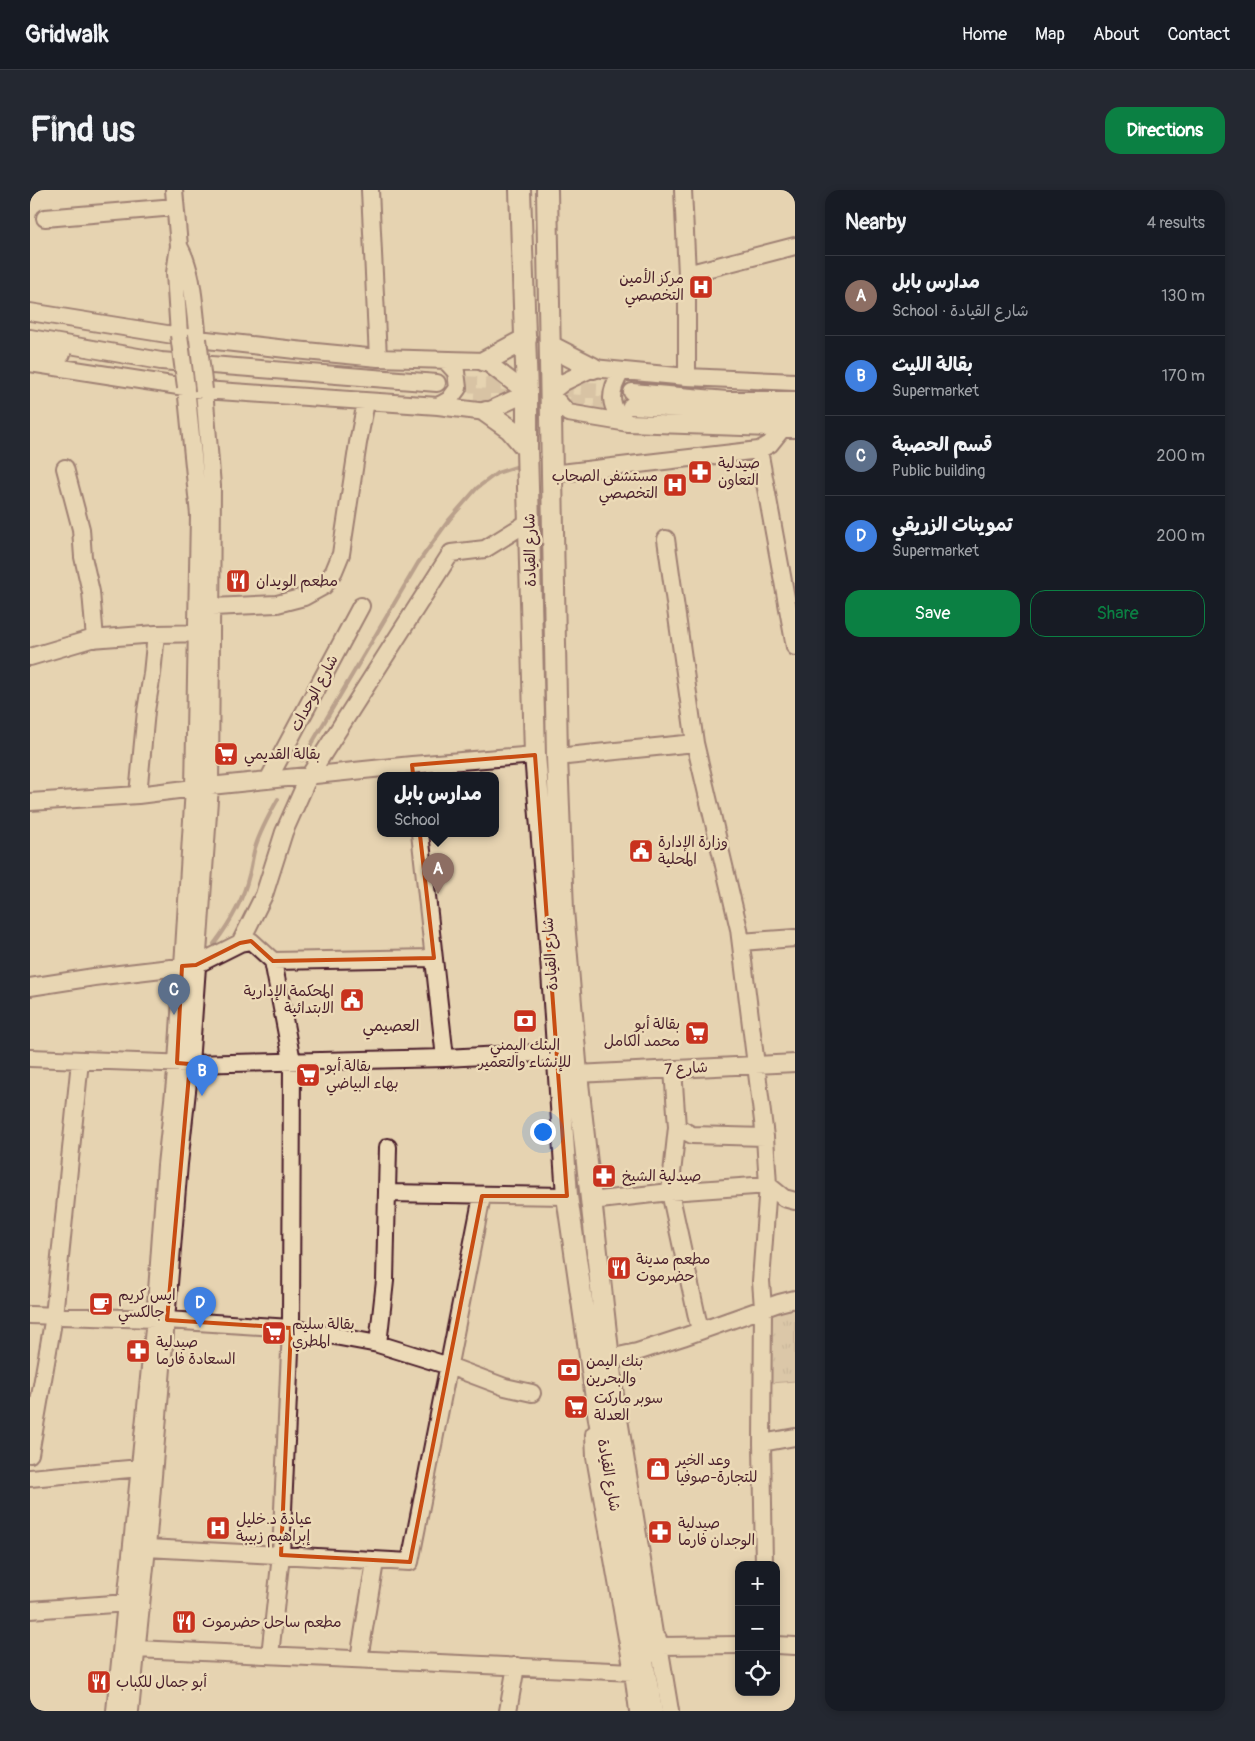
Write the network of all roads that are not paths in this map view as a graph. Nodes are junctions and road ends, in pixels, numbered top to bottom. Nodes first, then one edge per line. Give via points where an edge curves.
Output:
1 (174, 190) edge
2 (370, 190) edge
3 (520, 190) edge
4 (548, 190) edge
5 (683, 190) edge
6 (176, 207) junction
7 (45, 218) dead end
8 (179, 246) junction
9 (795, 246) edge
10 (687, 274) junction
11 (30, 312) edge
12 (179, 335) junction
13 (30, 338) edge
14 (198, 339) junction
15 (526, 339) junction
16 (550, 346) junction
17 (30, 349) edge
18 (378, 358) junction
19 (445, 360) junction
20 (485, 361) junction
21 (30, 363) edge
22 (593, 368) junction
23 (621, 372) junction
24 (687, 377) junction
25 (795, 382) edge
26 (186, 387) junction
27 (204, 390) junction
28 (527, 393) junction
29 (550, 393) junction
30 (438, 394) junction
31 (795, 400) edge
32 (366, 402) junction
33 (486, 412) junction
34 (795, 415) edge
35 (628, 423) junction
36 (788, 429) edge
37 (527, 449) junction
38 (759, 450) junction
39 (65, 468) dead end
40 (552, 474) junction
41 (530, 521) junction
42 (666, 539) dead end
43 (361, 606) dead end
44 (212, 607) junction
45 (204, 633) junction
46 (156, 634) junction
47 (95, 639) junction
48 (795, 647) edge
49 (30, 657) edge
50 (696, 743) junction
51 (535, 755) junction
52 (557, 757) junction
53 (413, 770) edge
54 (377, 772) edge
55 (378, 772) edge
56 (309, 776) junction
57 (268, 780) junction
58 (202, 787) junction
59 (138, 795) junction
60 (30, 802) edge
61 (420, 837) edge
62 (795, 938) edge
63 (740, 942) junction
64 (240, 943) junction
65 (434, 958) junction
66 (273, 961) junction
67 (189, 965) junction
68 (30, 987) edge
69 (557, 1052) junction
70 (30, 1058) edge
71 (445, 1058) junction
72 (80, 1060) junction
73 (292, 1061) junction
74 (183, 1063) junction
75 (795, 1063) edge
76 (757, 1065) junction
77 (673, 1069) junction
78 (577, 1074) junction
79 (677, 1127) junction
80 (765, 1137) junction
81 (388, 1147) dead end
82 (768, 1185) junction
83 (670, 1192) junction
84 (388, 1193) junction
85 (482, 1196) junction
86 (568, 1196) junction
87 (591, 1201) junction
88 (795, 1202) edge
89 (795, 1299) edge
90 (763, 1308) junction
91 (30, 1315) edge
92 (54, 1316) junction
93 (161, 1320) junction
94 (291, 1328) junction
95 (700, 1331) junction
96 (378, 1344) junction
97 (609, 1358) junction
98 (450, 1366) junction
99 (532, 1393) dead end
100 (605, 1397) junction
101 (795, 1437) edge
102 (762, 1443) junction
103 (30, 1454) edge
104 (140, 1468) junction
105 (30, 1478) edge
106 (147, 1548) junction
107 (281, 1555) junction
108 (764, 1561) edge
109 (374, 1562) junction
110 (126, 1603) junction
111 (30, 1610) edge
112 (735, 1645) edge
113 (780, 1645) edge
114 (795, 1646) edge
115 (651, 1648) junction
116 (136, 1649) junction
117 (270, 1655) junction
118 (358, 1659) junction
119 (516, 1666) junction
120 (633, 1672) junction
121 (115, 1711) edge
122 (130, 1711) edge
123 (508, 1711) edge
124 (638, 1711) edge
125 (652, 1711) edge
126 (664, 1711) edge
127 (670, 1711) edge

1 - 6 street
2 - 18 street
3 - 15 main road, شارع القيادة
4 - 16 main road, شارع القيادة
5 - 10 street
6 - 7 street
6 - 8 street
8 - 12 street via 175,273
8 - 14 street via 190,273
9 - 10 street
10 - 24 street
11 - 12 street
12 - 14 street
12 - 26 street, bridge
13 - 30 street via 161,361
14 - 18 street
14 - 27 street, bridge
15 - 20 main road
15 - 28 main road, شارع القيادة
16 - 22 main road
16 - 29 main road, شارع القيادة
17 - 30 street via 185,373
18 - 19 street
19 - 20 street
19 - 30 street via 456,372 458,388 450,400
20 - 28 street
21 - 26 street
22 - 23 street
22 - 29 street
23 - 24 street
23 - 35 street via 611,398 618,416
24 - 25 street
26 - 27 street
26 - 45 street via 199,515
27 - 32 street
27 - 44 street via 212,486
28 - 33 street
28 - 37 main road, شارع القيادة
29 - 35 street via 568,413
29 - 40 main road, شارع القيادة
30 - 32 street
30 - 33 street
31 - 34 street via 632,399
32 - 44 street via 341,554 324,586 304,597 277,604
33 - 37 main road via 510,429
35 - 36 street
36 - 38 street
37 - 41 main road, شارع القيادة
38 - 40 street
38 - 48 street
39 - 47 street via 81,529
40 - 52 main road, شارع القيادة
41 - 51 main road, شارع القيادة
41 - 56 street via 485,549 451,553
42 - 50 street
43 - 57 street, شارع الوحدات
44 - 45 street
45 - 46 street
45 - 58 street
46 - 47 street
46 - 59 street
47 - 49 street
50 - 52 street
50 - 63 street
51 - 53 street
51 - 69 main road, شارع القيادة
52 - 78 main road, شارع القيادة via 563,910
53 - 55 street
54 - 56 street
56 - 57 street
56 - 64 street via 284,832 264,895
57 - 58 street
58 - 59 street
58 - 67 street
59 - 60 street
61 - 65 street
62 - 63 street
63 - 76 street
64 - 66 street via 251,942
64 - 67 street
65 - 66 street
65 - 71 street
66 - 73 street
67 - 68 street
67 - 74 street
69 - 71 street
69 - 86 main road, شارع القيادة
70 - 72 street
71 - 73 street
72 - 74 street
72 - 92 street
73 - 74 street
73 - 94 street
74 - 93 street via 166,1165
75 - 76 street, شارع 7
76 - 77 street, شارع 7
76 - 80 street
77 - 78 street, شارع 7
77 - 79 street
78 - 87 main road, شارع القيادة
79 - 80 street via 692,1135
79 - 83 street
80 - 82 street
81 - 84 street
82 - 83 street
82 - 88 street
82 - 90 street via 761,1281
83 - 87 street
83 - 95 street
84 - 85 street
84 - 96 street via 385,1281
85 - 86 street
85 - 98 street
86 - 100 main road, شارع القيادة
87 - 97 main road, شارع القيادة
89 - 90 street
90 - 95 street
90 - 102 street
91 - 92 street
92 - 93 street
92 - 103 street
93 - 94 street
93 - 104 street
93 - 106 street
94 - 96 street
94 - 107 street
95 - 97 street
96 - 98 street
97 - 100 main road, شارع القيادة
98 - 99 street via 505,1387
98 - 109 street via 410,1562
100 - 115 main road, شارع القيادة via 599,1419
100 - 120 street via 594,1422 596,1458
101 - 102 street
102 - 108 street
104 - 105 street
104 - 110 street
106 - 107 street
106 - 116 street
107 - 109 street
107 - 117 street
109 - 118 street
110 - 111 street
110 - 121 street
112 - 115 street
113 - 114 street
115 - 125 main road, شارع القيادة
115 - 126 main road, شارع القيادة
115 - 127 street
116 - 117 street
116 - 122 street
117 - 118 street
118 - 119 street
119 - 120 street
119 - 123 street
120 - 124 street

